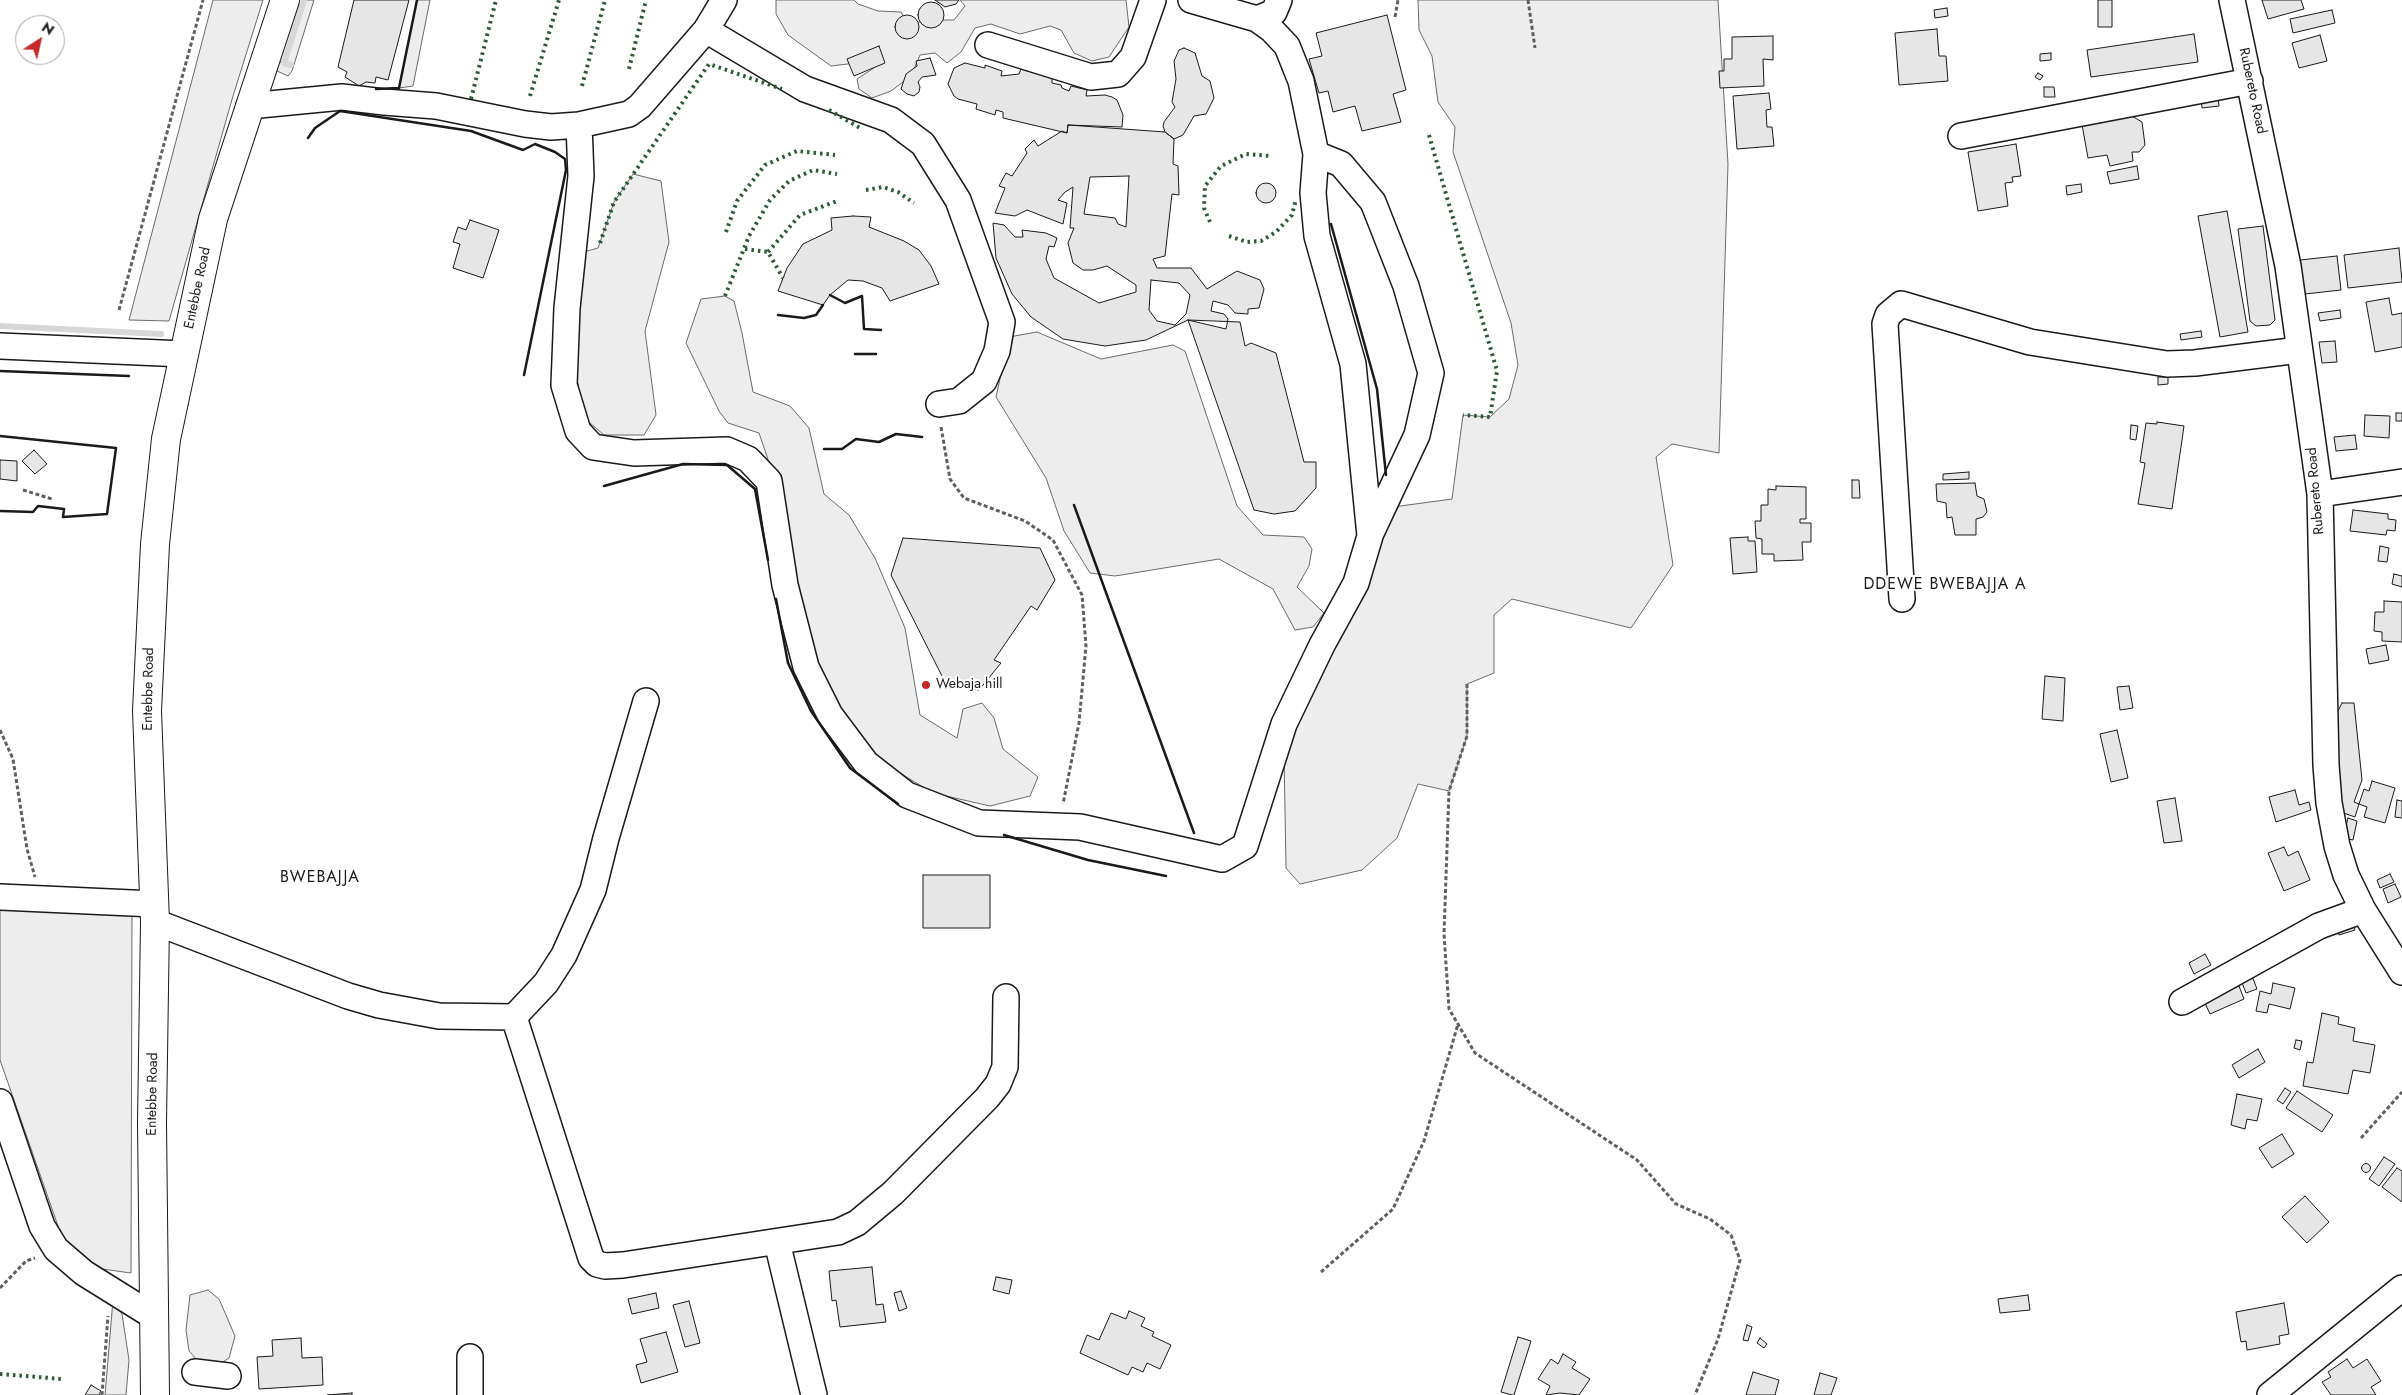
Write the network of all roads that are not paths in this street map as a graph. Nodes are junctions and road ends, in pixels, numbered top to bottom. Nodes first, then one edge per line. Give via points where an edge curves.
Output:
1 (285, 0) edge
2 (724, 0) edge
3 (1152, 0) edge
4 (1191, 0) edge
5 (1279, 0) edge
6 (2232, 0) edge
7 (1257, 19) junction
8 (706, 30) junction
9 (988, 45) dead end
10 (2250, 81) junction
11 (249, 106) junction
12 (579, 125) junction
13 (1961, 136) dead end
14 (1316, 154) junction
15 (0, 346) edge
16 (2299, 350) junction
17 (184, 354) junction
18 (939, 404) road end
19 (2402, 482) edge
20 (2320, 494) junction
21 (1370, 536) junction
22 (1902, 599) dead end
23 (646, 701) dead end
24 (0, 897) edge
25 (2363, 910) junction
26 (155, 913) junction
27 (2402, 972) edge
28 (1006, 998) dead end
29 (2182, 1002) dead end
30 (514, 1017) junction
31 (0, 1102) edge
32 (777, 1242) junction
33 (2402, 1288) edge
34 (153, 1316) junction
35 (470, 1357) dead end
36 (195, 1372) dead end
37 (228, 1376) dead end
38 (155, 1395) edge
39 (470, 1395) edge
40 (814, 1395) edge
41 (2270, 1395) edge

1 - 11 main road, Entebbe Road
2 - 8 street
3 - 9 street via 1133,57 1118,74 1091,77
4 - 7 street
5 - 7 street via 1274,12
6 - 10 street, Rubereto Road
7 - 14 street via 1286,46 1301,80
8 - 12 street via 640,106 629,114
8 - 18 street via 805,89 890,120 923,144 958,200 1002,322 996,351 984,381 959,401
10 - 13 street
10 - 16 street, Rubereto Road via 2288,266
11 - 12 street via 342,97 436,106 525,124
11 - 17 main road, Entebbe Road via 213,219
12 - 21 street via 581,176 567,308 564,385 578,431 593,447 626,452 727,450 748,459 769,480 784,585 806,667 830,715 866,763 907,796 979,823 1080,827 1222,859 1245,846 1284,724 1356,583
14 - 21 street via 1313,193 1317,236 1353,364
14 - 21 street via 1341,164 1373,202 1406,286 1431,373 1417,435
15 - 17 street
16 - 20 street, Rubereto Road
16 - 22 street via 2167,364 2030,342 1901,304 1888,315 1885,324
17 - 26 main road, Entebbe Road via 166,439 155,544 147,711
19 - 20 street
20 - 25 street, Rubereto Road via 2329,803 2346,875
23 - 30 street via 593,890 564,955 546,983
24 - 26 street via 41,897
25 - 27 street, Rubereto Road
25 - 29 street via 2319,926
26 - 30 street via 348,996 379,1005 440,1016
26 - 34 main road, Entebbe Road
28 - 32 street via 1005,1067 987,1098 893,1192 857,1223 838,1232
30 - 32 street via 591,1258 597,1264 623,1266
31 - 34 street via 42,1226 56,1249 84,1273
32 - 40 street
33 - 41 street
34 - 38 main road, Entebbe Road
35 - 39 street
36 - 37 street

